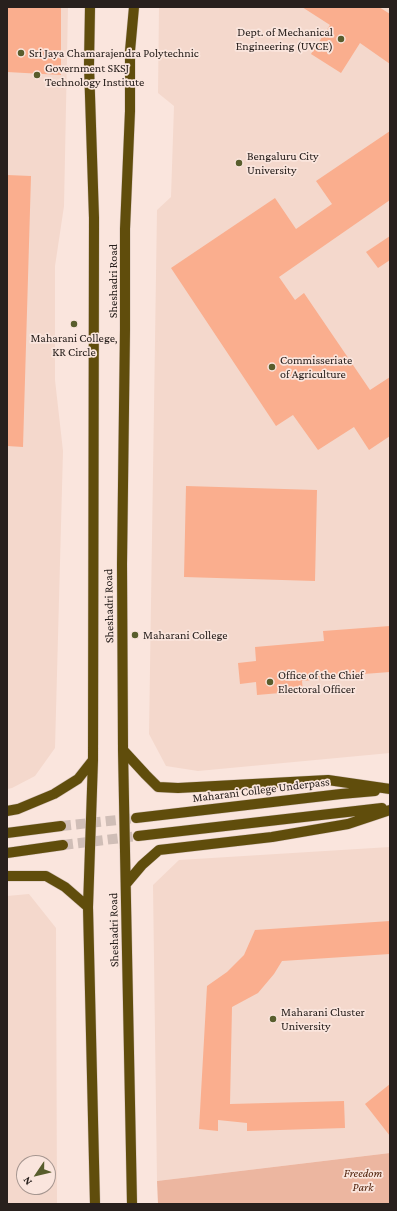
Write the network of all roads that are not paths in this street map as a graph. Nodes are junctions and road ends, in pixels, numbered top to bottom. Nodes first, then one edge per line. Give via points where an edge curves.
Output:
1 (90, 7) edge
2 (134, 7) edge
3 (124, 750) junction
4 (93, 760) junction
5 (390, 790) edge
6 (390, 808) edge
7 (7, 811) edge
8 (136, 818) tunnel mouth
9 (62, 826) tunnel mouth
10 (7, 833) edge
11 (138, 836) tunnel mouth
12 (63, 845) tunnel mouth
13 (7, 853) edge
14 (7, 876) edge
15 (126, 884) junction
16 (88, 908) junction
17 (95, 1204) edge
18 (132, 1204) edge

1 - 4 main road, Sheshadri Road via 89,65 94,233
2 - 3 main road, Sheshadri Road via 130,51 125,229 122,564
3 - 5 main road via 158,787 328,780
3 - 15 main road, Sheshadri Road
4 - 7 main road via 78,779 54,794
4 - 16 main road, Sheshadri Road
5 - 8 main road, Maharani College Underpass
6 - 11 main road
6 - 15 main road via 348,824 279,836 159,850
9 - 10 main road
12 - 13 main road
14 - 16 main road via 46,876 65,886
15 - 18 main road, Sheshadri Road
16 - 17 main road, Sheshadri Road

